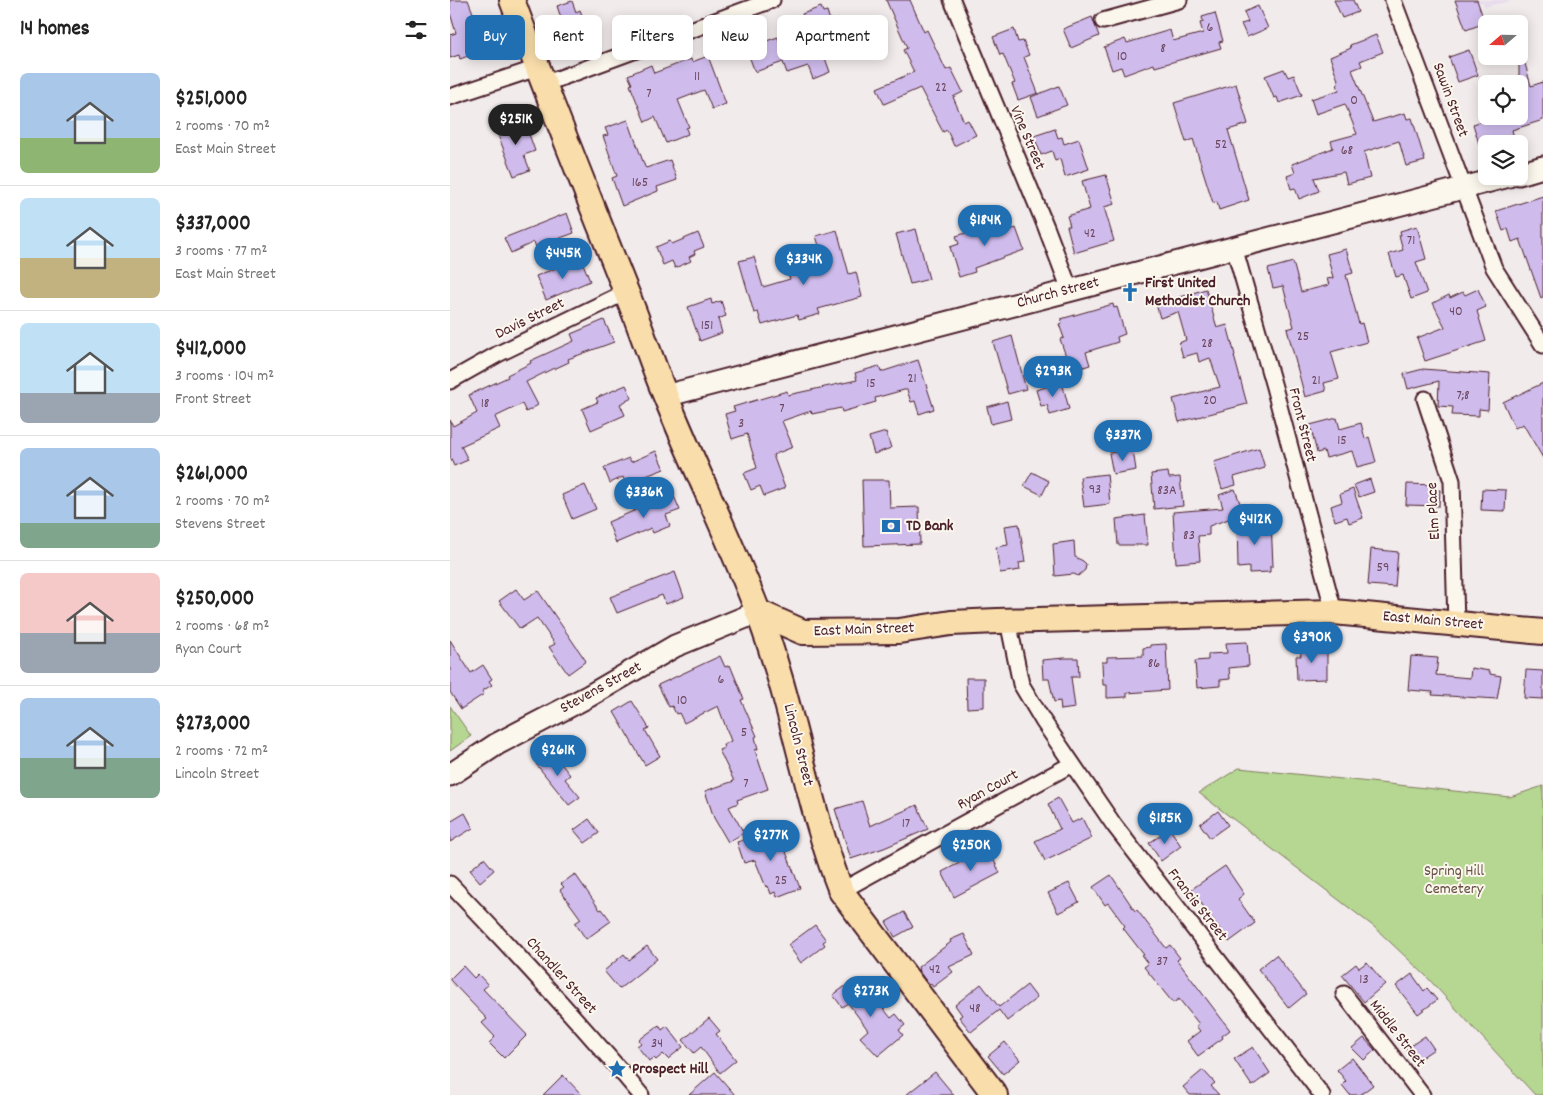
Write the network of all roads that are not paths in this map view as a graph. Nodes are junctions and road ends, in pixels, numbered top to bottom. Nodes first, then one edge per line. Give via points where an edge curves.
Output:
1 (512, 0) edge
2 (772, 0) edge
3 (952, 0) edge
4 (1180, 0) edge
5 (1392, 0) edge
6 (1103, 21) dead end
7 (540, 76) junction
8 (450, 97) edge
9 (1543, 167) edge
10 (1528, 171) edge
11 (1478, 184) edge
12 (1464, 188) junction
13 (1234, 247) junction
14 (1070, 290) junction
15 (626, 292) junction
16 (1543, 345) edge
17 (450, 381) edge
18 (665, 396) junction
19 (1425, 399) dead end
20 (758, 612) junction
21 (1334, 612) junction
22 (1008, 621) junction
23 (1456, 624) junction
24 (1543, 632) edge
25 (1072, 764) junction
26 (450, 774) edge
27 (450, 884) edge
28 (841, 891) junction
29 (1344, 994) dead end
30 (641, 1095) edge
31 (995, 1095) edge
32 (1322, 1095) edge
33 (1422, 1095) edge

1 - 7 main road
2 - 7 street
3 - 14 street, Vine Street
4 - 6 street
5 - 12 street, Sawin Street
7 - 8 street
7 - 15 main road
9 - 10 street
11 - 12 street, Church Street
12 - 13 street, Church Street
12 - 16 street, Sawin Street via 1494,268
13 - 14 street, Church Street
13 - 21 street, Front Street
14 - 18 street, Church Street
15 - 17 street, Davis Street
15 - 18 main road
18 - 20 main road
19 - 23 street, Elm Place via 1452,481
20 - 22 main road, East Main Street via 803,632 899,631 951,623
20 - 26 street, Stevens Street via 675,646 589,696 496,744
20 - 28 main road, Lincoln Street via 784,690 818,822
21 - 22 main road, East Main Street
21 - 23 main road, East Main Street
22 - 25 street, Francis Street via 1021,684
23 - 24 main road, East Main Street
25 - 28 street, Ryan Court
25 - 32 street, Francis Street via 1120,833
27 - 30 street, Chandler Street via 582,1025
28 - 31 main road, Lincoln Street
29 - 33 street, Middle Street

